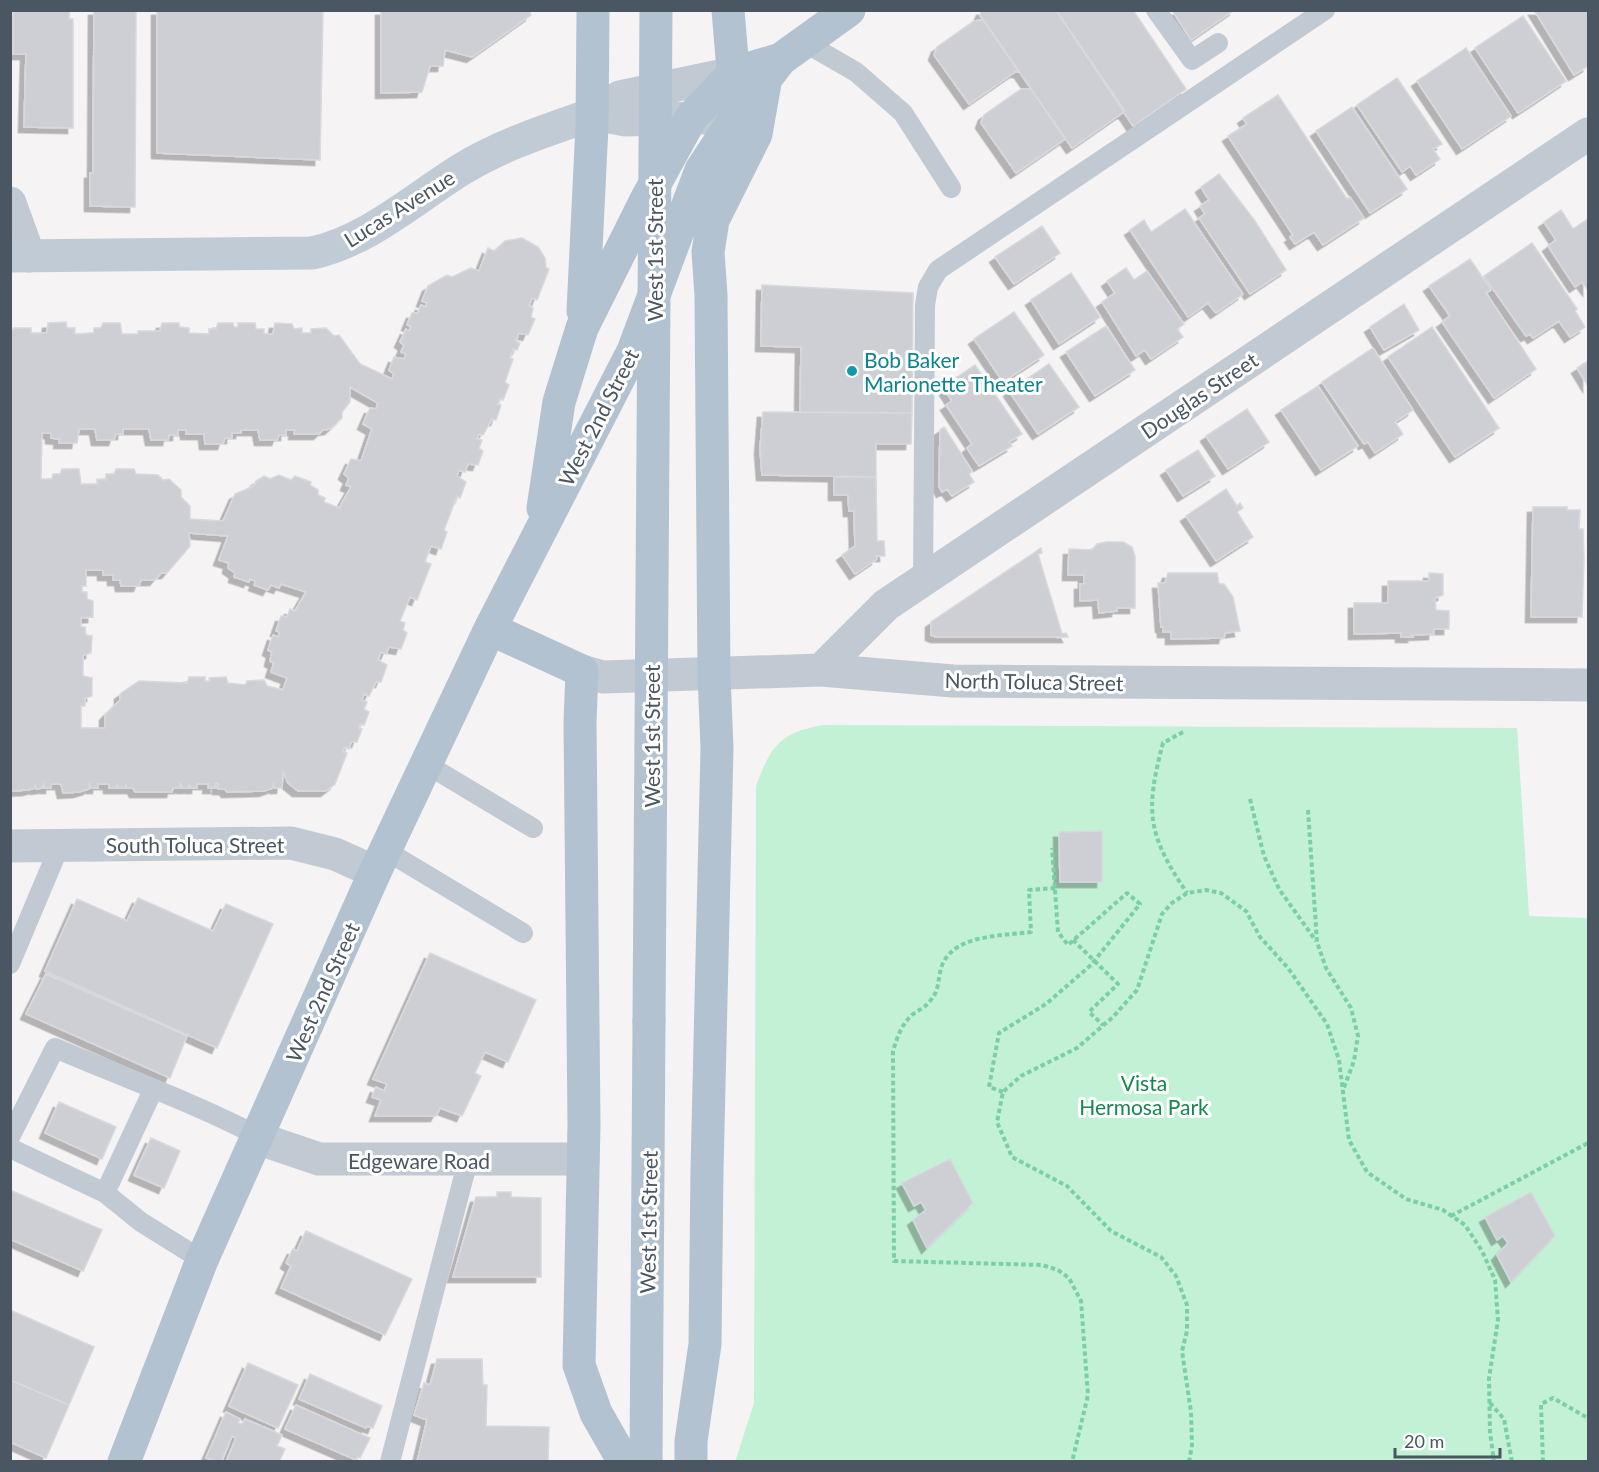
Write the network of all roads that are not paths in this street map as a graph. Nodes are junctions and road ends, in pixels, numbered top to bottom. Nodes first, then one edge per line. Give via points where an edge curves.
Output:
1 (593, 10) edge
2 (656, 10) edge
3 (728, 10) edge
4 (849, 10) edge
5 (1156, 10) edge
6 (1325, 10) edge
7 (1218, 43) dead end
8 (783, 60) junction
9 (734, 73) junction
10 (593, 114) junction
11 (736, 117) junction
12 (690, 118) junction
13 (1588, 134) edge
14 (951, 188) dead end
15 (10, 203) edge
16 (20, 256) edge
17 (582, 328) junction
18 (540, 530) junction
19 (922, 581) junction
20 (490, 629) junction
21 (821, 670) junction
22 (582, 671) junction
23 (714, 675) junction
24 (1588, 685) edge
25 (426, 764) junction
26 (533, 828) dead end
27 (60, 845) junction
28 (10, 846) edge
29 (380, 861) junction
30 (523, 933) dead end
31 (10, 964) edge
32 (153, 1090) junction
33 (10, 1137) edge
34 (258, 1137) junction
35 (10, 1148) edge
36 (583, 1159) junction
37 (468, 1160) junction
38 (105, 1193) junction
39 (202, 1260) junction
40 (124, 1461) edge
41 (390, 1461) edge
42 (624, 1461) edge
43 (646, 1461) edge
44 (691, 1461) edge

1 - 10 main road
2 - 43 main road, West 1st Street, bridge
3 - 9 main road
4 - 8 main road
5 - 7 lane via 1192,60
6 - 19 lane via 938,270 928,287 925,305
8 - 9 main road
8 - 11 main road, West 2nd Street
8 - 14 lane via 856,72 903,113
8 - 23 main road via 756,134 713,220 708,252
9 - 10 street, Lucas Avenue via 620,97
9 - 11 main road
9 - 12 main road, West 2nd Street
10 - 12 street via 626,120
10 - 16 street, Lucas Avenue via 526,136 465,167 331,249 312,253
10 - 17 main road
11 - 12 street
11 - 18 main road, West 2nd Street via 701,170 633,351
12 - 17 main road, West 2nd Street
13 - 19 street, Douglas Street
15 - 16 street
17 - 18 main road, West 2nd Street via 559,402
18 - 20 main road, West 2nd Street
19 - 21 street, Douglas Street via 886,605
20 - 22 main road, North Toluca Street
20 - 25 main road, West 2nd Street
21 - 23 street, North Toluca Street
21 - 24 street, North Toluca Street via 953,681
22 - 23 street, North Toluca Street via 603,677
22 - 36 main road
23 - 44 main road via 717,748 705,1344
25 - 26 lane
25 - 29 main road, West 2nd Street
27 - 28 street, South Toluca Street
27 - 29 street, South Toluca Street via 291,843
27 - 31 lane
29 - 30 lane
29 - 34 main road, West 2nd Street
32 - 33 lane via 55,1048
32 - 34 lane via 195,1104
32 - 38 lane
34 - 37 street, Edgeware Road via 319,1159
34 - 39 main road, West 2nd Street
35 - 38 lane
36 - 37 street, Edgeware Road
36 - 42 main road via 579,1365 596,1413
37 - 41 lane
38 - 39 lane via 141,1222
39 - 40 main road, West 2nd Street

